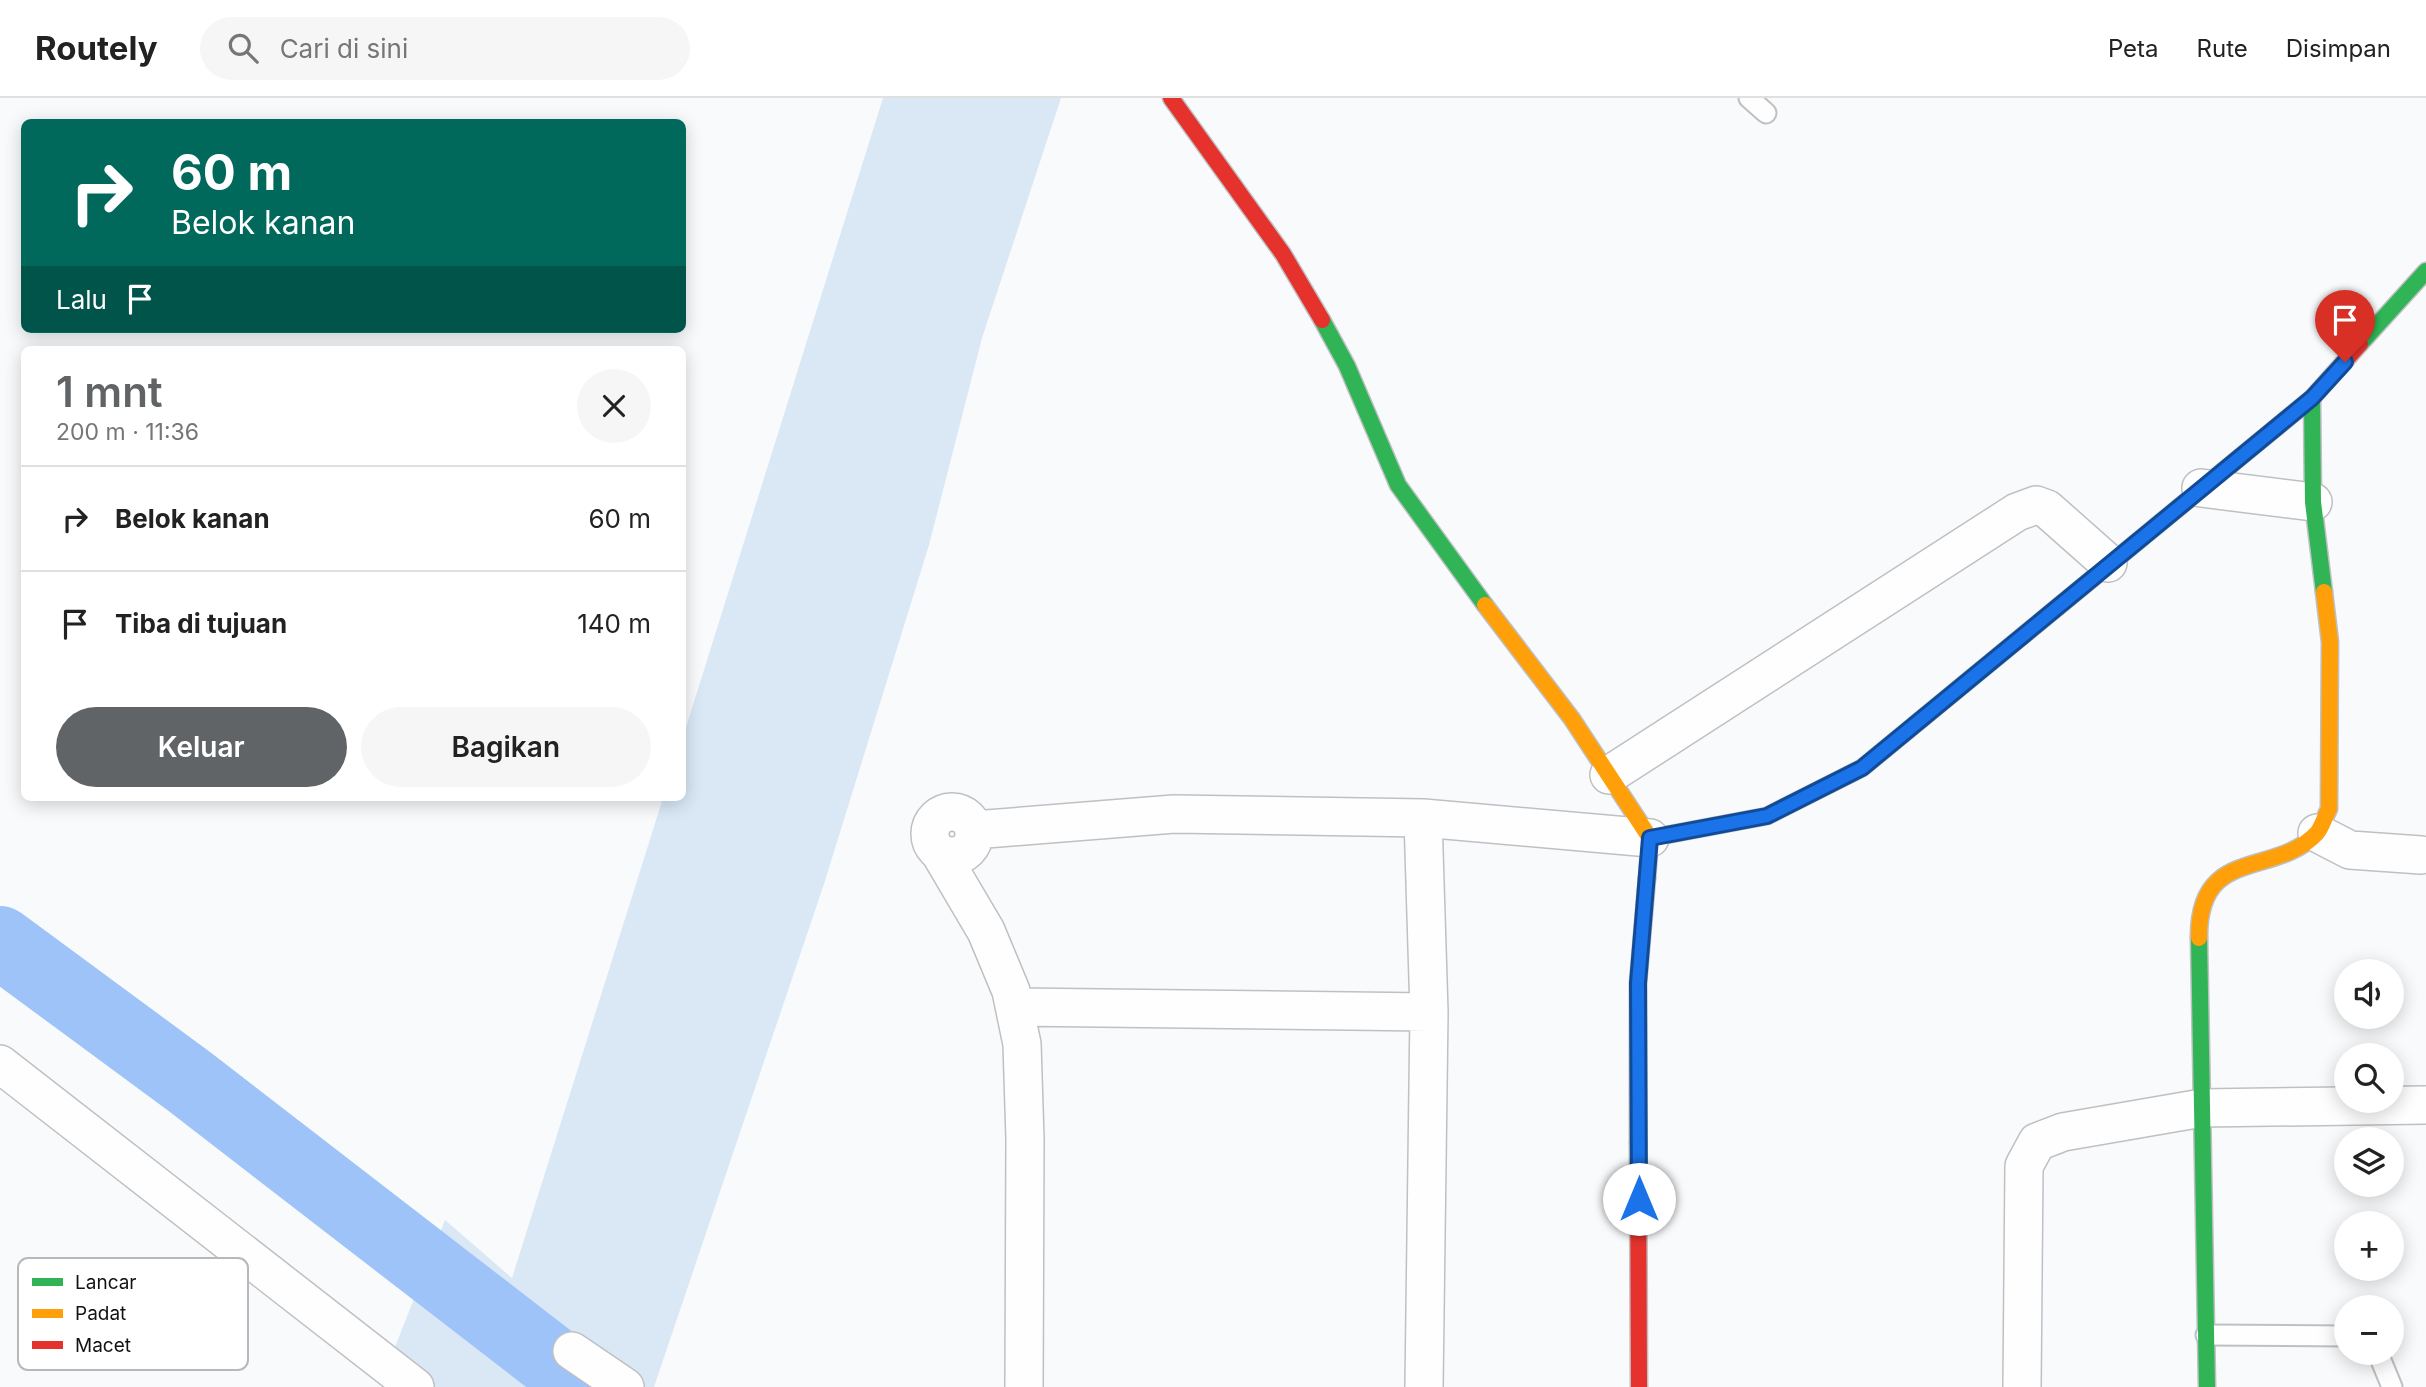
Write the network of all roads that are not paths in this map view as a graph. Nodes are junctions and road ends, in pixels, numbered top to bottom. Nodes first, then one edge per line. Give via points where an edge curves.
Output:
1 (1171, 98) edge
2 (1749, 98) edge
3 (1766, 113) dead end
4 (2426, 271) edge
5 (2312, 398) junction
6 (2201, 488) junction
7 (2313, 502) junction
8 (2108, 563) junction
9 (1609, 775) junction
10 (1423, 818) junction
11 (2317, 834) junction
12 (1650, 838) junction
13 (2421, 855) dead end
14 (1014, 1007) junction
15 (1429, 1012) junction
16 (0, 1065) edge
17 (2426, 1105) edge
18 (2202, 1108) junction
19 (2206, 1335) junction
20 (2334, 1336) edge
21 (572, 1351) dead end
22 (2383, 1365) edge
23 (415, 1387) edge
24 (625, 1387) edge
25 (1024, 1387) edge
26 (1424, 1387) edge
27 (1639, 1387) edge
28 (2022, 1387) edge
29 (2207, 1387) edge
30 (2392, 1387) edge

1 - 9 street via 1315,306 1347,366 1398,485
2 - 3 lane
4 - 5 street
5 - 6 street
5 - 7 street
6 - 7 street
6 - 8 street
7 - 11 street via 2330,642 2329,808
8 - 9 street via 2047,509 2036,505 2017,512
8 - 12 street via 1862,768 1767,816
9 - 12 street
10 - 12 street
10 - 14 street via 1174,814 974,830 973,843 959,856 940,853 986,931
10 - 15 street
11 - 13 street via 2350,850
11 - 18 street via 2290,850 2227,872 2209,893 2199,919
12 - 27 street via 1638,983
14 - 15 street
14 - 25 street via 1022,1044 1025,1139
15 - 26 street
16 - 23 street
17 - 18 street
18 - 19 street
18 - 28 street via 2063,1132 2037,1142 2024,1166
19 - 20 lane
19 - 29 street
21 - 24 street
22 - 30 lane

